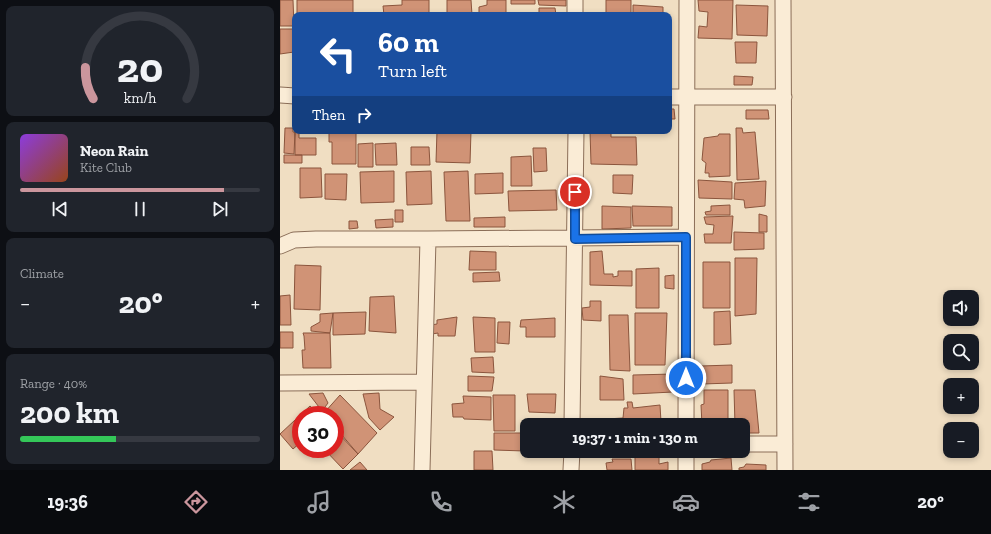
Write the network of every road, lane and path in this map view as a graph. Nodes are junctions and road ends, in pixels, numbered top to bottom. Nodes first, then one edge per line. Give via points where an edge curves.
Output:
1 (575, 0) edge
2 (686, 0) edge
3 (783, 0) edge
4 (576, 12) edge
5 (280, 96) edge
6 (292, 96) edge
7 (672, 97) edge
8 (686, 97) junction
9 (784, 97) junction
10 (576, 134) edge
11 (686, 237) junction
12 (575, 239) junction
13 (428, 240) junction
14 (280, 246) edge
15 (424, 382) junction
16 (280, 383) edge
17 (572, 418) edge
18 (686, 418) edge
19 (750, 444) edge
20 (785, 444) junction
21 (572, 458) edge
22 (686, 458) edge
23 (422, 470) edge
24 (571, 470) edge
25 (686, 470) edge
26 (785, 470) edge

1 - 4 street
2 - 8 street
3 - 9 street
5 - 6 street
7 - 8 street
8 - 9 street
8 - 11 street
9 - 20 street
10 - 12 street
11 - 12 street
11 - 18 street
12 - 13 street
12 - 17 street
13 - 14 street via 309,239 294,240
13 - 15 street
15 - 16 street
15 - 23 street
19 - 20 street
20 - 26 street
21 - 24 street
22 - 25 street

